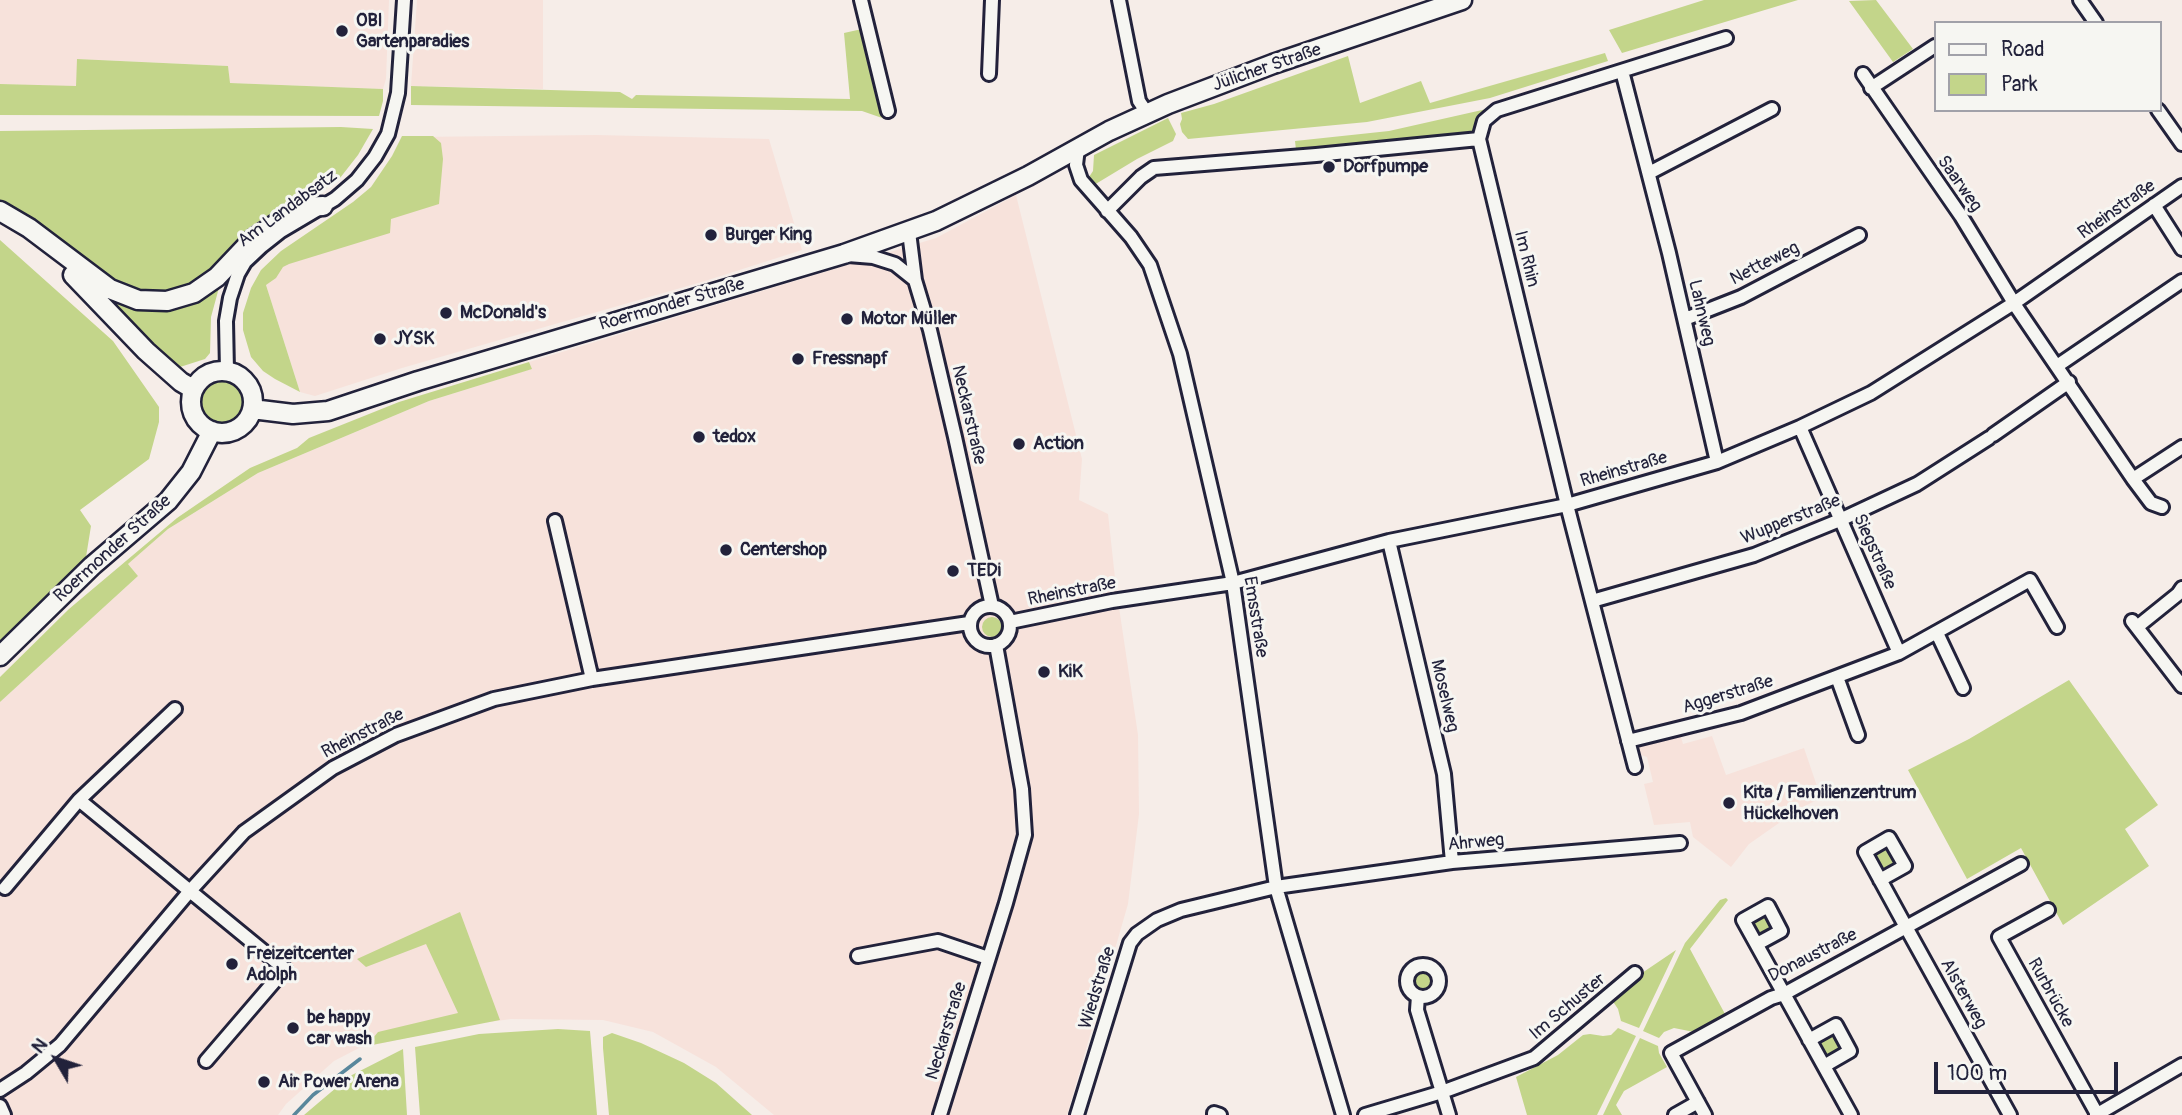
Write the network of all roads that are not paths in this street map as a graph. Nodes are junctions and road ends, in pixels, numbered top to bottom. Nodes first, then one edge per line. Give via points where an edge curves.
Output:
1 (404, 0) edge
2 (861, 0) edge
3 (992, 0) edge
4 (1119, 0) edge
5 (1462, 0) edge
6 (2080, 0) edge
7 (2095, 21) edge
8 (1726, 38) dead end
9 (1934, 47) edge
10 (1622, 71) junction
11 (1863, 74) dead end
12 (989, 75) dead end
13 (1871, 88) junction
14 (1772, 109) dead end
15 (888, 111) dead end
16 (2159, 112) edge
17 (1147, 113) junction
18 (1479, 139) junction
19 (2182, 144) edge
20 (1078, 148) junction
21 (1649, 173) junction
22 (2182, 186) edge
23 (2154, 205) junction
24 (323, 206) junction
25 (0, 211) edge
26 (1107, 211) junction
27 (0, 221) edge
28 (909, 232) junction
29 (1859, 235) dead end
30 (2182, 249) edge
31 (844, 254) junction
32 (915, 280) junction
33 (2182, 281) edge
34 (2014, 303) junction
35 (1685, 319) junction
36 (2057, 366) junction
37 (227, 371) junction
38 (2069, 382) junction
39 (193, 390) junction
40 (252, 409) junction
41 (1800, 427) junction
42 (212, 431) junction
43 (2182, 447) edge
44 (1717, 462) junction
45 (2133, 479) junction
46 (1567, 505) junction
47 (2162, 507) dead end
48 (1840, 520) junction
49 (555, 521) dead end
50 (1389, 541) junction
51 (1233, 583) junction
52 (2182, 588) edge
53 (1592, 601) junction
54 (992, 606) junction
55 (1010, 622) junction
56 (970, 623) junction
57 (2057, 627) dead end
58 (1937, 633) junction
59 (996, 645) junction
60 (1899, 653) junction
61 (0, 656) edge
62 (1837, 677) junction
63 (592, 679) junction
64 (2182, 686) edge
65 (1963, 688) dead end
66 (175, 709) dead end
67 (1858, 735) dead end
68 (1628, 741) junction
69 (1635, 767) dead end
70 (79, 800) junction
71 (1680, 843) dead end
72 (1452, 862) junction
73 (2021, 864) dead end
74 (1880, 880) dead end
75 (1276, 887) junction
76 (5, 888) dead end
77 (189, 891) junction
78 (2048, 910) dead end
79 (1906, 927) junction
80 (1757, 944) dead end
81 (858, 956) dead end
82 (988, 958) junction
83 (1635, 973) dead end
84 (1784, 994) junction
85 (1418, 996) dead end
86 (1810, 1040) junction
87 (206, 1061) dead end
88 (2182, 1065) edge
89 (1824, 1066) junction
90 (0, 1090) edge
91 (1442, 1092) junction
92 (1698, 1102) junction
93 (0, 1106) edge
94 (2097, 1114) edge
95 (4, 1115) edge
96 (940, 1115) edge
97 (1077, 1115) edge
98 (1214, 1115) edge
99 (1220, 1115) edge
100 (1343, 1115) edge
101 (1366, 1115) edge
102 (1449, 1115) edge
103 (1675, 1115) edge
104 (1705, 1115) edge
105 (1851, 1115) edge
106 (2010, 1115) edge

1 - 24 street, Am Landabsatz via 398,93 388,134 357,180
2 - 15 street
3 - 12 street
4 - 17 street via 1139,102
5 - 17 main road, Jülicher Straße via 1273,64
6 - 7 street
8 - 10 street
9 - 13 street
10 - 18 street via 1497,110 1485,121
10 - 21 street, Lahnweg
11 - 13 street, Saarweg
13 - 34 street, Saarweg via 1961,216
14 - 21 street
16 - 19 street
17 - 20 main road, Jülicher Straße
18 - 26 street via 1153,168
18 - 46 street, Im Rhin
20 - 26 street, Emsstraße via 1076,165 1081,180
20 - 28 main road, Roermonder Straße
21 - 35 street, Lahnweg
22 - 23 street, Rheinstraße
23 - 30 street
23 - 34 street, Rheinstraße
24 - 25 main road via 301,207 259,234 217,277 194,293 167,301 138,300 110,289
24 - 37 street, Am Landabsatz via 262,246 238,274 226,321
26 - 51 street, Emsstraße via 1150,265 1180,354
27 - 39 main road via 58,261 145,351
28 - 31 main road, Roermonder Straße
28 - 32 street, Neckarstraße
29 - 35 street, Netteweg via 1741,298
31 - 32 street via 895,264
31 - 40 main road, Roermonder Straße via 328,411 293,414
32 - 54 street, Neckarstraße via 956,437
33 - 36 street
34 - 36 street, Saarweg
34 - 41 street, Rheinstraße via 1871,393
35 - 44 street, Lahnweg
36 - 38 street, Saarweg
37 - 39 main road via 207,374
37 - 40 main road via 250,389
38 - 45 street, Saarweg
38 - 48 street, Wupperstraße via 1917,484
39 - 42 main road via 196,419
40 - 42 main road via 232,431
41 - 44 street, Rheinstraße
41 - 48 street, Siegstraße
42 - 61 main road, Roermonder Straße via 191,472 168,501
43 - 45 street
44 - 46 street, Rheinstraße
45 - 47 street, Saarweg via 2151,503
46 - 50 street, Rheinstraße
46 - 53 street, Im Rhin
48 - 53 street, Wupperstraße via 1754,555
48 - 60 street, Siegstraße
49 - 63 street
50 - 51 street, Rheinstraße
50 - 72 street, Moselweg via 1444,774
51 - 55 street, Rheinstraße
51 - 75 street, Emsstraße
52 - 64 street via 2134,624
53 - 68 street, Im Rhin
54 - 55 street, Rheinstraße
54 - 56 street, Rheinstraße via 979,610
55 - 59 street, Rheinstraße via 1007,636
56 - 59 street via 976,640
56 - 63 street, Rheinstraße
57 - 58 street, Aggerstraße via 2030,580
58 - 60 street, Aggerstraße
58 - 65 street
59 - 82 street, Neckarstraße via 1022,789 1025,835
60 - 62 street, Aggerstraße
62 - 67 street
62 - 68 street, Aggerstraße via 1741,713
63 - 77 street, Rheinstraße via 494,699 355,755 244,832
66 - 70 street
68 - 69 street, Im Rhin
70 - 76 street
70 - 77 street
71 - 72 street, Ahrweg
72 - 75 street, Ahrweg
73 - 79 street, Donaustraße
74 - 79 street, Alsterweg
75 - 97 street, Wiedstraße via 1181,910 1137,934 1130,943
75 - 100 street, Emsstraße
77 - 87 street via 285,969
77 - 90 street, Rheinstraße via 60,1045
78 - 94 street, Rurbrücke via 1999,937
79 - 84 street, Donaustraße
79 - 106 street, Alsterweg
80 - 84 street
81 - 82 street via 938,941
82 - 96 street, Neckarstraße
83 - 91 street, Im Schuster via 1534,1058
84 - 86 street
84 - 92 street, Donaustraße via 1671,1053
85 - 91 street via 1417,1010
86 - 89 street
86 - 89 street via 1836,1025 1850,1051
88 - 94 street, Rurbrücke
89 - 105 street
91 - 101 street, Im Schuster
91 - 102 street
92 - 103 street
92 - 104 street, Donaustraße
93 - 95 street
98 - 99 street

